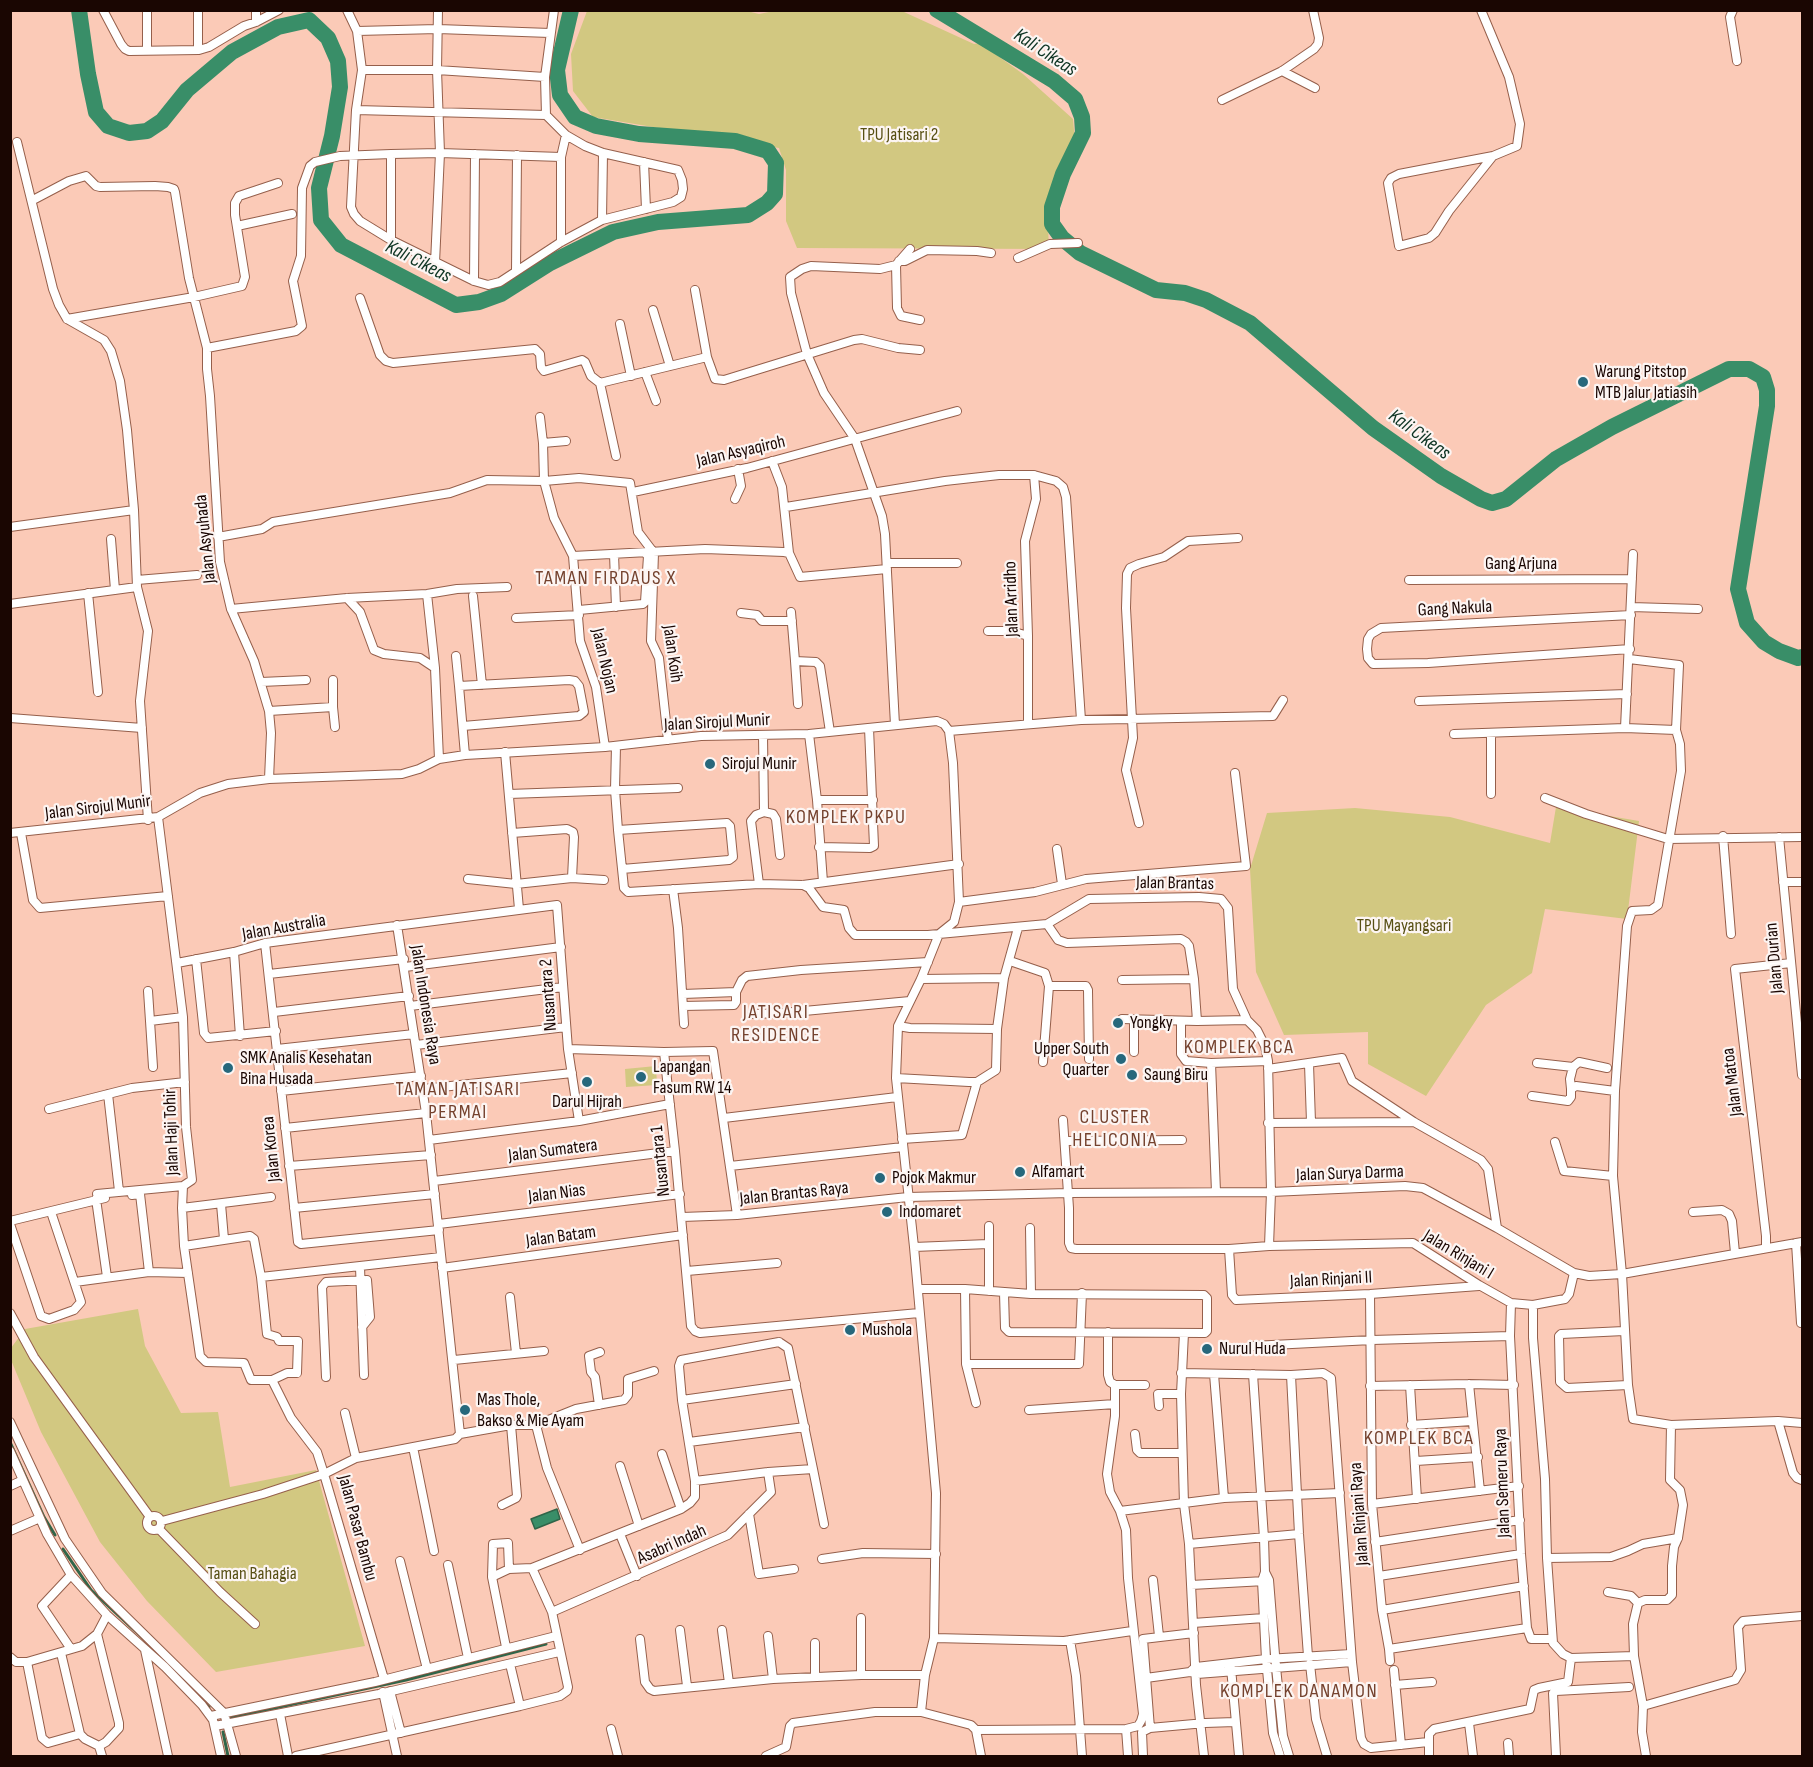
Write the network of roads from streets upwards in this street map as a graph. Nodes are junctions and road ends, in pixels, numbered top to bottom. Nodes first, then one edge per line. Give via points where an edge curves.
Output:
1 (102, 10) edge
2 (147, 10) edge
3 (198, 10) edge
4 (256, 10) edge
5 (279, 10) edge
6 (347, 10) edge
7 (438, 10) edge
8 (554, 10) edge
9 (1312, 10) edge
10 (1481, 10) edge
11 (1733, 10) edge
12 (256, 22) junction
13 (438, 29) junction
14 (357, 31) junction
15 (550, 33) junction
16 (147, 50) junction
17 (198, 50) junction
18 (1737, 61) dead end
19 (362, 70) junction
20 (437, 70) junction
21 (1282, 71) junction
22 (545, 77) junction
23 (1315, 88) dead end
24 (1222, 100) dead end
25 (356, 110) junction
26 (439, 113) junction
27 (546, 115) junction
28 (566, 135) junction
29 (17, 142) dead end
30 (391, 153) junction
31 (440, 153) junction
32 (603, 153) junction
33 (475, 154) junction
34 (517, 154) junction
35 (355, 155) junction
36 (1493, 156) junction
37 (561, 157) junction
38 (644, 162) junction
39 (278, 183) dead end
40 (33, 200) junction
41 (646, 210) junction
42 (292, 213) dead end
43 (602, 220) junction
44 (237, 226) junction
45 (391, 240) junction
46 (561, 242) junction
47 (1078, 243) dead end
48 (910, 249) dead end
49 (991, 253) dead end
50 (1018, 258) dead end
51 (435, 263) junction
52 (898, 263) junction
53 (516, 271) junction
54 (474, 282) junction
55 (695, 290) dead end
56 (194, 297) junction
57 (360, 298) dead end
58 (653, 310) dead end
59 (66, 319) junction
60 (920, 320) dead end
61 (620, 324) dead end
62 (207, 348) junction
63 (920, 350) dead end
64 (807, 354) junction
65 (707, 357) junction
66 (670, 366) junction
67 (645, 372) junction
68 (631, 376) junction
69 (600, 383) junction
70 (656, 401) dead end
71 (957, 411) dead end
72 (540, 417) dead end
73 (855, 439) junction
74 (566, 441) dead end
75 (543, 443) junction
76 (616, 456) dead end
77 (772, 461) junction
78 (738, 469) junction
79 (1034, 475) junction
80 (544, 481) junction
81 (633, 492) junction
82 (874, 493) junction
83 (735, 499) dead end
84 (786, 507) junction
85 (134, 510) junction
86 (10, 527) edge
87 (218, 537) junction
88 (1238, 538) dead end
89 (111, 539) dead end
90 (649, 553) junction
91 (789, 553) junction
92 (614, 554) junction
93 (1633, 554) dead end
94 (573, 556) junction
95 (957, 563) dead end
96 (887, 566) junction
97 (197, 575) dead end
98 (1632, 579) junction
99 (1409, 580) dead end
100 (137, 584) junction
101 (507, 587) dead end
102 (115, 590) junction
103 (88, 593) junction
104 (427, 594) junction
105 (473, 596) dead end
106 (347, 598) junction
107 (10, 604) edge
108 (616, 607) junction
109 (231, 609) junction
110 (1698, 609) dead end
111 (1631, 611) junction
112 (579, 612) junction
113 (741, 613) dead end
114 (516, 618) dead end
115 (988, 631) dead end
116 (1028, 636) junction
117 (1630, 649) junction
118 (456, 656) dead end
119 (1629, 659) junction
120 (795, 661) junction
121 (435, 668) junction
122 (306, 680) dead end
123 (333, 680) dead end
124 (261, 682) junction
125 (482, 685) junction
126 (459, 686) junction
127 (98, 692) dead end
128 (1627, 694) junction
129 (1283, 700) dead end
130 (1419, 701) dead end
131 (798, 704) dead end
132 (333, 707) junction
133 (269, 711) junction
134 (10, 718) edge
135 (1132, 718) junction
136 (1081, 720) junction
137 (1028, 724) junction
138 (895, 725) junction
139 (463, 726) junction
140 (334, 727) dead end
141 (142, 728) junction
142 (868, 728) junction
143 (1625, 728) junction
144 (1676, 730) junction
145 (949, 731) junction
146 (830, 732) junction
147 (1491, 733) junction
148 (809, 734) junction
149 (1454, 734) dead end
150 (763, 735) junction
151 (668, 740) junction
152 (616, 746) junction
153 (605, 747) junction
154 (505, 752) junction
155 (465, 756) junction
156 (439, 759) junction
157 (1235, 773) dead end
158 (269, 779) junction
159 (678, 788) dead end
160 (615, 790) junction
161 (509, 794) junction
162 (1491, 794) dead end
163 (1545, 798) dead end
164 (817, 800) junction
165 (873, 800) junction
166 (764, 812) junction
167 (158, 818) junction
168 (148, 820) junction
169 (1139, 823) dead end
170 (618, 830) junction
171 (10, 833) edge
172 (21, 833) junction
173 (512, 833) junction
174 (1723, 836) junction
175 (1779, 837) junction
176 (1803, 837) edge
177 (1668, 838) junction
178 (819, 846) junction
179 (1057, 849) dead end
180 (780, 855) dead end
181 (958, 864) junction
182 (622, 869) junction
183 (468, 879) dead end
184 (572, 879) junction
185 (603, 880) dead end
186 (823, 882) junction
187 (1783, 882) junction
188 (1803, 882) edge
189 (516, 884) junction
190 (759, 884) junction
191 (1062, 884) junction
192 (802, 885) junction
193 (673, 889) junction
194 (168, 896) junction
195 (959, 903) junction
196 (519, 909) junction
197 (1047, 924) junction
198 (397, 925) junction
199 (1018, 928) junction
200 (939, 934) junction
201 (1731, 934) dead end
202 (265, 943) junction
203 (561, 947) junction
204 (234, 952) junction
205 (404, 958) junction
206 (196, 959) junction
207 (1010, 961) junction
208 (928, 962) junction
209 (177, 963) junction
210 (1791, 963) junction
211 (405, 968) junction
212 (269, 974) junction
213 (1004, 978) junction
214 (921, 979) junction
215 (1194, 979) junction
216 (1122, 980) dead end
217 (1048, 986) junction
218 (563, 987) junction
219 (147, 991) dead end
220 (736, 992) junction
221 (683, 994) junction
222 (409, 996) junction
223 (910, 1001) junction
224 (411, 1006) junction
225 (683, 1006) junction
226 (274, 1012) junction
227 (753, 1014) dead end
228 (183, 1017) junction
229 (1122, 1019) dead end
230 (1134, 1020) junction
231 (1247, 1020) junction
232 (150, 1021) junction
233 (1181, 1021) junction
234 (1197, 1021) junction
235 (684, 1024) dead end
236 (898, 1026) junction
237 (566, 1027) junction
238 (998, 1029) junction
239 (1800, 1030) edge
240 (276, 1031) junction
241 (414, 1034) junction
242 (240, 1036) junction
243 (416, 1045) junction
244 (277, 1049) junction
245 (568, 1049) junction
246 (664, 1052) junction
247 (1134, 1052) dead end
248 (1089, 1059) dead end
249 (1043, 1062) dead end
250 (1211, 1064) junction
251 (1309, 1064) junction
252 (1537, 1064) dead end
253 (1268, 1065) junction
254 (153, 1067) dead end
255 (1573, 1067) junction
256 (1607, 1068) dead end
257 (572, 1073) junction
258 (1803, 1075) edge
259 (421, 1076) junction
260 (896, 1078) junction
261 (185, 1082) junction
262 (977, 1082) junction
263 (423, 1089) junction
264 (1570, 1089) junction
265 (281, 1091) junction
266 (1615, 1091) junction
267 (108, 1094) junction
268 (1532, 1096) dead end
269 (897, 1097) junction
270 (670, 1104) junction
271 (48, 1109) dead end
272 (426, 1113) junction
273 (724, 1118) junction
274 (1063, 1120) dead end
275 (579, 1121) junction
276 (1311, 1122) junction
277 (1414, 1122) junction
278 (1268, 1123) junction
279 (285, 1128) junction
280 (429, 1140) junction
281 (1182, 1140) dead end
282 (1065, 1141) junction
283 (1555, 1142) dead end
284 (903, 1143) junction
285 (675, 1151) junction
286 (431, 1155) junction
287 (289, 1166) junction
288 (730, 1166) junction
289 (1613, 1176) junction
290 (434, 1181) junction
291 (183, 1186) junction
292 (119, 1191) junction
293 (1216, 1192) junction
294 (1271, 1192) junction
295 (1069, 1193) junction
296 (435, 1194) junction
297 (680, 1194) junction
298 (97, 1196) junction
299 (271, 1197) dead end
300 (908, 1197) junction
301 (221, 1204) junction
302 (182, 1208) junction
303 (294, 1208) junction
304 (51, 1212) junction
305 (1693, 1212) dead end
306 (737, 1215) junction
307 (682, 1217) junction
308 (10, 1222) edge
309 (439, 1227) junction
310 (989, 1227) dead end
311 (1030, 1228) dead end
312 (1497, 1228) junction
313 (684, 1235) junction
314 (224, 1239) junction
315 (1799, 1242) edge
316 (299, 1244) joint
317 (988, 1244) junction
318 (184, 1246) junction
319 (1269, 1246) junction
320 (914, 1247) junction
321 (1766, 1248) junction
322 (1229, 1249) junction
323 (1736, 1253) junction
324 (441, 1257) junction
325 (777, 1263) dead end
326 (360, 1266) junction
327 (442, 1268) junction
328 (687, 1271) junction
329 (149, 1272) junction
330 (188, 1273) junction
331 (1574, 1273) junction
332 (1622, 1274) junction
333 (261, 1276) junction
334 (107, 1277) junction
335 (360, 1280) junction
336 (75, 1282) junction
337 (1479, 1286) junction
338 (918, 1289) junction
339 (965, 1289) junction
340 (989, 1291) junction
341 (1004, 1293) junction
342 (1082, 1293) junction
343 (1031, 1294) junction
344 (1370, 1294) junction
345 (510, 1297) dead end
346 (1511, 1302) junction
347 (1533, 1305) junction
348 (10, 1313) edge
349 (919, 1313) junction
350 (1801, 1323) dead end
351 (1082, 1331) junction
352 (1624, 1331) junction
353 (1108, 1332) junction
354 (1184, 1333) junction
355 (1510, 1336) junction
356 (1372, 1340) junction
357 (1252, 1346) dead end
358 (544, 1351) dead end
359 (600, 1352) dead end
360 (516, 1353) junction
361 (454, 1360) junction
362 (966, 1364) junction
363 (654, 1371) dead end
364 (1181, 1373) junction
365 (1214, 1374) junction
366 (1253, 1374) junction
367 (364, 1375) dead end
368 (1291, 1375) junction
369 (326, 1377) dead end
370 (272, 1380) junction
371 (1468, 1383) junction
372 (796, 1384) junction
373 (1115, 1385) junction
374 (1144, 1385) dead end
375 (1410, 1385) junction
376 (1514, 1385) junction
377 (1628, 1385) junction
378 (1370, 1386) junction
379 (1181, 1394) junction
380 (682, 1400) junction
381 (976, 1403) dead end
382 (1115, 1404) junction
383 (599, 1405) junction
384 (1159, 1406) dead end
385 (1029, 1410) dead end
386 (345, 1413) dead end
387 (1472, 1421) junction
388 (1778, 1421) junction
389 (10, 1422) edge
390 (1803, 1423) edge
391 (511, 1425) junction
392 (536, 1425) junction
393 (1411, 1425) junction
394 (1671, 1425) junction
395 (805, 1427) junction
396 (460, 1434) junction
397 (1134, 1434) dead end
398 (689, 1442) junction
399 (413, 1447) junction
400 (10, 1450) edge
401 (1182, 1453) junction
402 (662, 1454) dead end
403 (1478, 1457) junction
404 (356, 1458) junction
405 (1416, 1461) junction
406 (620, 1466) dead end
407 (813, 1469) junction
408 (768, 1472) junction
409 (324, 1474) junction
410 (23, 1480) junction
411 (1803, 1480) edge
412 (695, 1481) junction
413 (10, 1486) edge
414 (1519, 1486) junction
415 (1480, 1491) junction
416 (1340, 1493) junction
417 (1297, 1494) junction
418 (1260, 1496) junction
419 (1224, 1498) junction
420 (1417, 1499) junction
421 (502, 1504) dead end
422 (1184, 1504) junction
423 (1372, 1504) junction
424 (681, 1509) junction
425 (1120, 1511) junction
426 (749, 1514) junction
427 (150, 1517) junction
428 (39, 1518) junction
429 (1520, 1520) junction
430 (824, 1524) dead end
431 (160, 1525) junction
432 (639, 1526) junction
433 (10, 1531) edge
434 (621, 1534) junction
435 (1299, 1534) junction
436 (1264, 1538) junction
437 (1678, 1538) junction
438 (64, 1539) junction
439 (1375, 1542) junction
440 (1189, 1544) junction
441 (53, 1545) junction
442 (580, 1550) junction
443 (434, 1551) dead end
444 (936, 1554) junction
445 (1521, 1554) junction
446 (1546, 1558) junction
447 (822, 1559) dead end
448 (400, 1561) dead end
449 (448, 1565) dead end
450 (532, 1568) junction
451 (509, 1569) junction
452 (794, 1569) dead end
453 (71, 1575) junction
454 (637, 1576) junction
455 (1379, 1576) junction
456 (492, 1577) junction
457 (1153, 1580) dead end
458 (1265, 1581) junction
459 (1191, 1585) junction
460 (1524, 1586) junction
461 (1608, 1592) dead end
462 (1638, 1603) junction
463 (1382, 1610) junction
464 (552, 1612) junction
465 (107, 1614) junction
466 (1803, 1616) edge
467 (861, 1618) dead end
468 (1264, 1618) junction
469 (1193, 1623) junction
470 (255, 1624) dead end
471 (1527, 1628) junction
472 (680, 1630) dead end
473 (722, 1630) dead end
474 (1132, 1631) junction
475 (1194, 1633) junction
476 (97, 1634) junction
477 (556, 1636) junction
478 (768, 1636) dead end
479 (1159, 1636) junction
480 (934, 1638) junction
481 (640, 1639) dead end
482 (1552, 1639) junction
483 (1070, 1640) junction
484 (815, 1643) dead end
485 (506, 1647) junction
486 (145, 1648) junction
487 (1389, 1648) junction
488 (71, 1649) junction
489 (559, 1652) junction
490 (61, 1653) junction
491 (1634, 1656) junction
492 (10, 1657) edge
493 (468, 1658) junction
494 (1352, 1658) junction
495 (1570, 1658) junction
496 (1309, 1660) junction
497 (1390, 1660) dead end
498 (27, 1662) junction
499 (1271, 1663) junction
500 (510, 1664) junction
501 (1231, 1667) junction
502 (427, 1669) junction
503 (1394, 1670) dead end
504 (1194, 1671) junction
505 (861, 1675) junction
506 (925, 1675) junction
507 (816, 1677) junction
508 (1146, 1678) junction
509 (773, 1679) junction
510 (1432, 1682) dead end
511 (729, 1683) junction
512 (1395, 1685) junction
513 (687, 1686) junction
514 (1629, 1687) dead end
515 (381, 1688) junction
516 (520, 1706) junction
517 (1643, 1706) junction
518 (921, 1712) junction
519 (280, 1714) junction
520 (211, 1716) junction
521 (226, 1719) junction
522 (1235, 1722) junction
523 (1470, 1723) junction
524 (1199, 1724) junction
525 (215, 1726) junction
526 (1144, 1728) junction
527 (611, 1729) dead end
528 (1080, 1729) junction
529 (1126, 1729) junction
530 (976, 1730) junction
531 (80, 1734) junction
532 (396, 1734) junction
533 (1428, 1742) junction
534 (1509, 1743) dead end
535 (1401, 1745) junction
536 (99, 1746) junction
537 (102, 1756) edge
538 (168, 1756) edge
539 (221, 1756) edge
540 (236, 1756) edge
541 (288, 1756) edge
542 (296, 1756) edge
543 (397, 1756) edge
544 (618, 1756) edge
545 (766, 1756) edge
546 (981, 1756) edge
547 (1082, 1756) edge
548 (1128, 1756) edge
549 (1143, 1756) edge
550 (1204, 1756) edge
551 (1239, 1756) edge
552 (1280, 1756) edge
553 (1289, 1756) edge
554 (1327, 1756) edge
555 (1429, 1756) edge
556 (1473, 1756) edge
557 (1509, 1756) edge
558 (1556, 1756) edge
559 (1646, 1756) edge

1 - 16 street via 125,49
2 - 16 street
3 - 17 street
4 - 12 street
5 - 12 street
6 - 14 street
7 - 13 street
8 - 15 street
9 - 21 street via 1318,44
10 - 36 street via 1509,77 1520,124 1517,146
11 - 18 street via 1730,17
12 - 17 street
13 - 14 street
13 - 15 street
13 - 20 street
14 - 19 street
15 - 22 street
16 - 17 street
19 - 20 street
19 - 25 street
20 - 22 street
20 - 26 street
21 - 23 street
21 - 24 street
22 - 27 street
25 - 26 street
25 - 35 street
26 - 27 street
26 - 31 street
27 - 28 street
28 - 32 street
28 - 37 street
29 - 40 street
30 - 31 street
30 - 35 street
30 - 45 street
31 - 33 street
31 - 51 street
32 - 38 street
32 - 43 street
33 - 34 street
33 - 54 street
34 - 37 street
34 - 53 street
35 - 45 street via 351,207 360,221
35 - 62 street via 320,160 310,166 302,188 301,256 293,281 302,326 296,331
36 - 36 street via 1391,178 1388,183 1399,246 1435,233
37 - 46 street
38 - 41 street
38 - 41 street via 678,170 683,189 681,197 673,202
39 - 44 street via 239,196 235,203
40 - 56 street, Jalan Asyuhada via 69,181 86,177 100,187 174,189
40 - 59 street via 53,289
41 - 43 street
42 - 44 street
43 - 46 street
44 - 56 street via 245,278 242,286
45 - 51 street
46 - 53 street
47 - 50 street via 1050,244
48 - 52 street
49 - 52 street via 927,250
51 - 54 street
52 - 60 street via 897,308 902,316
52 - 64 street via 880,269 811,266 790,277
53 - 54 street via 500,282
55 - 65 street
56 - 59 street
56 - 62 street, Jalan Asyuhada
57 - 69 street via 380,356 386,361 535,350 540,354 544,371 582,360
58 - 66 street
59 - 85 street via 104,340 111,351 121,391
61 - 68 street
62 - 87 street, Jalan Asyuhada
63 - 64 street via 862,339
64 - 65 street via 724,380 714,379
64 - 73 street via 824,393
65 - 66 street
66 - 67 street
67 - 68 street
67 - 70 street
68 - 69 street
69 - 76 street
71 - 73 street, Jalan Asyaqiroh
72 - 75 street, Jalan Nojan
73 - 77 street, Jalan Asyaqiroh
73 - 82 street
74 - 75 street
75 - 80 street, Jalan Nojan
77 - 78 street, Jalan Asyaqiroh
77 - 84 street
78 - 81 street, Jalan Asyaqiroh
78 - 83 street via 741,486
79 - 82 street via 945,481
79 - 116 street, Jalan Arridho via 1036,499 1024,541
79 - 136 street via 1056,481 1066,497
80 - 81 street via 623,481 630,483
80 - 87 street via 487,480 450,493 273,522 262,529
80 - 94 street, Jalan Nojan via 552,512
81 - 90 street via 638,532
82 - 84 street
82 - 96 street via 882,516
84 - 91 street
85 - 86 street
85 - 100 street
87 - 109 street, Jalan Asyuhada
88 - 135 street via 1188,541 1164,557 1130,568 1126,608
89 - 102 street
90 - 91 street via 705,549
90 - 92 street
90 - 108 street via 645,602 641,606
90 - 151 street, Jalan Koih via 651,641 659,658
91 - 96 street via 800,577
92 - 94 street
92 - 108 street
93 - 98 street
94 - 112 street, Jalan Nojan
95 - 96 street
96 - 138 street
97 - 100 street
98 - 99 street, Gang Arjuna
98 - 111 street
100 - 102 street
100 - 141 street via 148,631 140,701
101 - 104 street
102 - 103 street
103 - 107 street
103 - 127 street
104 - 106 street
104 - 121 street
105 - 125 street
106 - 109 street
106 - 121 street via 360,612 374,650 420,658
108 - 112 street
109 - 124 street, Jalan Asyuhada
110 - 111 street
111 - 117 street
111 - 117 street, Gang Nakula via 1382,628 1368,639 1368,658 1373,664
112 - 114 street
112 - 153 street, Jalan Nojan via 580,641 596,687
113 - 120 street via 757,615 768,622 792,617
115 - 116 street
116 - 137 street, Jalan Arridho
117 - 119 street
118 - 126 street
119 - 128 street
119 - 144 street via 1679,665
120 - 131 street
120 - 146 street via 816,662 820,666
121 - 156 street
122 - 124 street
123 - 132 street
124 - 133 street, Jalan Asyuhada
125 - 126 street
125 - 139 street via 574,681 579,686 584,712 579,716
126 - 139 street
128 - 130 street
128 - 143 street
129 - 135 street via 1273,716
132 - 133 street
132 - 140 street
133 - 158 street, Jalan Asyuhada
134 - 141 street
135 - 136 street
135 - 169 street via 1125,770
136 - 137 street
137 - 145 street
138 - 142 street, Jalan Sirojul Munir
138 - 145 street, Jalan Sirojul Munir via 937,721
139 - 155 street
141 - 168 street
142 - 146 street, Jalan Sirojul Munir
142 - 165 street
143 - 144 street
143 - 147 street
144 - 177 street via 1680,771
145 - 181 street
146 - 148 street, Jalan Sirojul Munir
147 - 149 street
147 - 162 street
148 - 150 street, Jalan Sirojul Munir
148 - 164 street
150 - 151 street, Jalan Sirojul Munir
150 - 166 street
151 - 152 street, Jalan Sirojul Munir
152 - 153 street, Jalan Sirojul Munir
152 - 160 street
153 - 154 street, Jalan Sirojul Munir
154 - 155 street, Jalan Sirojul Munir
154 - 161 street
155 - 156 street, Jalan Sirojul Munir
156 - 158 street, Jalan Sirojul Munir via 402,774
157 - 191 street via 1246,866
158 - 167 street, Jalan Sirojul Munir via 228,784 200,793
159 - 160 street
160 - 161 street
160 - 170 street
161 - 173 street
163 - 177 street
164 - 165 street
164 - 178 street
165 - 178 street via 874,846
166 - 180 street via 776,819
166 - 190 street via 751,821
167 - 168 street, Jalan Sirojul Munir
167 - 194 street, Jalan Haji Tohir
168 - 172 street, Jalan Sirojul Munir
170 - 182 street
170 - 182 street via 727,823 730,826 732,859
171 - 172 street, Jalan Sirojul Munir
172 - 194 street via 33,900 40,908
173 - 184 street via 567,829 573,832
173 - 189 street
174 - 175 street
174 - 177 street
174 - 201 street
175 - 176 street
175 - 187 street, Jalan Durian
177 - 266 street via 1658,905 1651,910 1632,911 1627,926
178 - 186 street
179 - 191 street
181 - 186 street
181 - 195 street
182 - 193 street via 624,888 631,893
183 - 189 street
184 - 185 street
184 - 189 street
186 - 192 street
187 - 188 street
187 - 210 street, Jalan Durian
189 - 196 street
190 - 192 street
190 - 193 street
191 - 195 street via 1011,897
192 - 200 street, Jalan Brantas via 809,888 823,908 844,910 855,935
193 - 221 street
194 - 209 street, Jalan Haji Tohir
195 - 200 street via 954,922
196 - 198 street, Jalan Australia
196 - 203 street, Nusantara 2 via 557,905
197 - 199 street, Jalan Brantas
197 - 215 street via 1058,940 1067,943 1181,939 1189,946
197 - 231 street, Jalan Brantas via 1089,899 1221,900 1228,908 1233,989
198 - 202 street, Jalan Australia
198 - 205 street, Jalan Indonesia Raya
199 - 200 street, Jalan Brantas
199 - 207 street
200 - 208 street
202 - 204 street, Jalan Australia
202 - 212 street, Jalan Korea
203 - 211 street
203 - 218 street, Nusantara 2
204 - 206 street, Jalan Australia
204 - 242 street
205 - 211 street, Jalan Indonesia Raya
205 - 212 street
206 - 209 street, Jalan Australia
206 - 242 street via 205,1035
207 - 213 street
207 - 217 street via 1045,973
208 - 214 street
208 - 220 street via 747,976
209 - 228 street, Jalan Haji Tohir
210 - 239 street, Jalan Durian
210 - 321 street, Jalan Matoa via 1735,969
211 - 222 street, Jalan Indonesia Raya
212 - 226 street, Jalan Korea
213 - 214 street
213 - 238 street
214 - 223 street
215 - 216 street
215 - 234 street
217 - 248 street via 1086,986
217 - 249 street
218 - 224 street
218 - 237 street, Nusantara 2
219 - 232 street
220 - 221 street
220 - 225 street via 734,1005
221 - 225 street
222 - 224 street, Jalan Indonesia Raya
222 - 226 street
223 - 227 street
223 - 236 street
224 - 241 street, Jalan Indonesia Raya
225 - 235 street
226 - 240 street, Jalan Korea
228 - 232 street
228 - 261 street, Jalan Haji Tohir
229 - 230 street
230 - 233 street
230 - 247 street
231 - 234 street
231 - 253 street, Jalan Brantas via 1261,1038
232 - 254 street
233 - 234 street
233 - 250 street via 1183,1058
236 - 238 street
236 - 260 street
237 - 243 street
237 - 245 street, Nusantara 2
238 - 262 street via 997,1068
239 - 258 street, Jalan Durian
240 - 242 street
240 - 244 street, Jalan Korea
241 - 243 street, Jalan Indonesia Raya
241 - 244 street
243 - 259 street, Jalan Indonesia Raya
244 - 265 street, Jalan Korea
245 - 246 street
245 - 257 street, Nusantara 2
246 - 270 street, Nusantara 1
246 - 273 street via 713,1051
250 - 253 street
250 - 293 street
251 - 253 street
251 - 276 street
251 - 277 street via 1342,1058 1352,1081
252 - 255 street
253 - 278 street, Jalan Brantas
255 - 256 street via 1585,1062
255 - 264 street
257 - 263 street
257 - 275 street, Nusantara 2
259 - 263 street, Jalan Indonesia Raya
259 - 265 street
260 - 262 street
260 - 269 street
261 - 267 street
261 - 291 street, Jalan Haji Tohir via 192,1180
262 - 284 street via 962,1135
263 - 272 street, Jalan Indonesia Raya
264 - 266 street via 1576,1086
264 - 268 street via 1568,1101
265 - 279 street, Jalan Korea
266 - 289 street
267 - 271 street
267 - 292 street
269 - 273 street
269 - 284 street
270 - 275 street
270 - 285 street, Nusantara 1
272 - 279 street
272 - 280 street, Jalan Indonesia Raya
273 - 288 street
274 - 282 street
275 - 280 street
276 - 277 street
276 - 278 street
277 - 312 street via 1481,1160 1488,1169
278 - 294 street, Jalan Brantas
279 - 287 street, Jalan Korea
280 - 286 street, Jalan Indonesia Raya
281 - 282 street
282 - 295 street
283 - 289 street via 1564,1170
284 - 288 street
284 - 300 street
285 - 290 street, Jalan Sumatera
285 - 297 street, Nusantara 1
286 - 287 street
286 - 290 street, Jalan Indonesia Raya
287 - 303 street, Jalan Korea
288 - 306 street
289 - 332 street
290 - 296 street, Jalan Indonesia Raya
291 - 292 street
291 - 302 street, Jalan Haji Tohir
292 - 298 street
293 - 294 street, Jalan Surya Darma
293 - 295 street, Jalan Surya Darma
294 - 312 street, Jalan Surya Darma via 1415,1186
294 - 319 street
295 - 300 street, Jalan Surya Darma
295 - 322 street, Jalan Rinjani I via 1071,1248
296 - 303 street
296 - 309 street, Jalan Indonesia Raya
297 - 307 street, Nusantara 1
297 - 309 street, Jalan Nias
298 - 304 street
298 - 329 street via 140,1194
298 - 334 street
299 - 301 street
300 - 306 street, Jalan Brantas Raya
300 - 320 street
301 - 302 street
301 - 314 street
302 - 318 street, Jalan Haji Tohir
303 - 316 street, Jalan Korea
304 - 308 street
304 - 336 street
305 - 323 street via 1722,1210 1729,1214
306 - 307 street, Jalan Brantas Raya
307 - 313 street, Nusantara 1
308 - 336 street via 41,1316 49,1319 78,1307 81,1302
309 - 316 street, Jalan Nias
309 - 324 street, Jalan Indonesia Raya
310 - 317 street
311 - 343 street
312 - 331 street, Jalan Surya Darma
313 - 327 street, Jalan Batam
313 - 328 street, Nusantara 1
314 - 318 street
314 - 333 street via 254,1239
315 - 321 street, Jalan Surya Darma
315 - 350 street
317 - 320 street
317 - 340 street
318 - 330 street, Jalan Haji Tohir
319 - 322 street, Jalan Rinjani I
319 - 337 street, Jalan Rinjani I via 1413,1243
320 - 338 street
321 - 323 street, Jalan Surya Darma
322 - 344 street, Jalan Rinjani II via 1232,1295 1236,1300
323 - 332 street, Jalan Surya Darma
324 - 326 street
324 - 327 street, Jalan Indonesia Raya
325 - 328 street
326 - 333 street
326 - 335 street
327 - 361 street
328 - 349 street, Nusantara 1 via 691,1326 700,1333
329 - 330 street
329 - 334 street
330 - 370 street, Jalan Haji Tohir via 202,1359 244,1364 250,1380
331 - 332 street, Jalan Surya Darma
331 - 347 street, Jalan Rinjani I via 1565,1299
332 - 352 street
333 - 370 street via 266,1334 279,1341 298,1341 297,1372
334 - 336 street
335 - 367 street via 367,1280 369,1285 370,1317 362,1327
335 - 369 street via 326,1282 322,1287
337 - 344 street, Jalan Rinjani II
337 - 346 street, Jalan Rinjani I
338 - 339 street
338 - 349 street
339 - 340 street
339 - 362 street
340 - 341 street
341 - 343 street
341 - 351 street via 1006,1331
342 - 343 street
342 - 351 street
342 - 354 street via 1206,1296 1207,1333
344 - 356 street, Jalan Rinjani Raya
345 - 360 street
346 - 347 street, Jalan Rinjani I
346 - 355 street, Jalan Semeru Raya
347 - 446 street via 1545,1479
348 - 427 street via 34,1357
349 - 444 street via 936,1493
351 - 353 street
351 - 362 street via 1080,1360 1075,1366
352 - 377 street
352 - 377 street via 1561,1334 1560,1382 1567,1388
353 - 354 street
353 - 373 street via 1108,1375
354 - 364 street
355 - 356 street
355 - 376 street, Jalan Semeru Raya
356 - 357 street
356 - 378 street, Jalan Rinjani Raya
358 - 360 street
359 - 383 street via 589,1356
360 - 361 street
361 - 396 street
362 - 381 street
363 - 383 street via 628,1379 624,1400
364 - 365 street
364 - 379 street
365 - 366 street
365 - 419 street
366 - 368 street
366 - 418 street
368 - 416 street via 1323,1372 1331,1378
368 - 417 street
370 - 409 street via 291,1418 317,1452
371 - 375 street
371 - 376 street
371 - 387 street
372 - 380 street
372 - 380 street via 788,1348 779,1342 681,1360
372 - 395 street
373 - 374 street
373 - 382 street
375 - 378 street
375 - 393 street
376 - 414 street, Jalan Semeru Raya
377 - 394 street via 1633,1419
378 - 423 street, Jalan Rinjani Raya
379 - 384 street via 1158,1394
379 - 401 street
380 - 398 street
382 - 385 street
382 - 425 street via 1107,1474 1110,1492
383 - 392 street via 576,1409
386 - 404 street
387 - 393 street
387 - 403 street
388 - 390 street
388 - 394 street
388 - 411 street via 1793,1473
389 - 438 street
391 - 392 street, Jalan Pasar Bambu
391 - 396 street, Jalan Pasar Bambu
391 - 421 street via 518,1491 516,1498
392 - 442 street via 547,1468
393 - 405 street
394 - 437 street via 1670,1480 1680,1490 1683,1505
395 - 398 street
395 - 407 street
396 - 399 street, Jalan Pasar Bambu via 455,1439
397 - 401 street via 1140,1453
398 - 412 street
399 - 404 street, Jalan Pasar Bambu
399 - 443 street
400 - 410 street
401 - 422 street
402 - 424 street
403 - 405 street
403 - 415 street
404 - 409 street, Jalan Pasar Bambu
405 - 420 street
406 - 432 street
407 - 408 street
407 - 430 street
408 - 412 street
408 - 426 street, Asabri Indah via 771,1491
409 - 431 street
409 - 515 street, Jalan Pasar Bambu
410 - 413 street
410 - 428 street
412 - 424 street via 695,1497
414 - 415 street
414 - 429 street, Jalan Semeru Raya
415 - 420 street
416 - 417 street
416 - 494 street
417 - 418 street
417 - 435 street
418 - 419 street
418 - 436 street
419 - 422 street
420 - 423 street
422 - 425 street
422 - 440 street
423 - 439 street, Jalan Rinjani Raya
424 - 432 street
425 - 474 street via 1127,1535
426 - 452 street via 759,1574
426 - 454 street, Asabri Indah via 728,1535
427 - 431 street via 155,1516
427 - 431 street via 149,1528 154,1531
428 - 433 street
428 - 441 street
429 - 439 street
429 - 445 street, Jalan Semeru Raya
431 - 470 street via 220,1592
432 - 434 street
434 - 442 street
434 - 454 street
435 - 436 street
435 - 496 street
436 - 440 street
436 - 458 street
437 - 446 street via 1642,1544 1611,1557
437 - 462 street via 1672,1566 1672,1595 1666,1600
438 - 441 street
438 - 521 street via 102,1593
439 - 455 street, Jalan Rinjani Raya
440 - 459 street
441 - 453 street
442 - 450 street
444 - 447 street via 863,1553
444 - 480 street
445 - 455 street
445 - 460 street, Jalan Semeru Raya
446 - 482 street
448 - 502 street
449 - 493 street
450 - 451 street
450 - 464 street
451 - 456 street
451 - 456 street via 508,1543 493,1544
453 - 465 street
453 - 488 street via 42,1606
454 - 464 street, Asabri Indah
455 - 463 street, Jalan Rinjani Raya
456 - 485 street
457 - 479 street
458 - 459 street
458 - 468 street
458 - 499 street
459 - 469 street
460 - 463 street
460 - 471 street, Jalan Semeru Raya
461 - 462 street via 1631,1596
462 - 491 street via 1633,1624
463 - 487 street, Jalan Rinjani Raya
464 - 477 street
465 - 476 street
465 - 486 street
466 - 517 street via 1743,1621 1738,1627 1741,1670 1735,1680
467 - 505 street
468 - 469 street
468 - 499 street
469 - 475 street
471 - 482 street via 1531,1639
471 - 487 street
472 - 513 street
473 - 511 street
474 - 483 street
474 - 526 street
475 - 479 street
475 - 504 street
476 - 488 street
476 - 536 street via 119,1723
477 - 485 street
477 - 489 street
478 - 509 street
479 - 508 street via 1143,1639
480 - 483 street
480 - 506 street
481 - 513 street via 645,1682 650,1689
482 - 495 street via 1556,1648
483 - 528 street
484 - 507 street
485 - 493 street
486 - 520 street
486 - 538 street
487 - 497 street, Jalan Rinjani Raya
488 - 490 street
489 - 500 street
489 - 516 street via 567,1691
490 - 498 street
490 - 531 street
491 - 495 street
491 - 517 street
492 - 498 street via 16,1662
493 - 502 street
494 - 496 street
494 - 535 street via 1364,1744 1371,1748
495 - 523 street via 1568,1682 1534,1690 1530,1708
496 - 499 street
496 - 554 street via 1316,1719
498 - 531 street via 42,1738 48,1743
499 - 501 street
499 - 552 street via 1273,1733
499 - 553 street
500 - 515 street
500 - 516 street
501 - 504 street
501 - 522 street
502 - 515 street
503 - 512 street
504 - 508 street
504 - 524 street
505 - 506 street
505 - 507 street
506 - 518 street
507 - 509 street
508 - 526 street
509 - 511 street
510 - 512 street
511 - 513 street
512 - 535 street
514 - 558 street via 1553,1692
515 - 519 street
515 - 521 street
515 - 532 street, Jalan Pasar Bambu
516 - 532 street
517 - 559 street
518 - 530 street
518 - 545 street via 875,1712 793,1723 786,1747
519 - 521 street
519 - 541 street
520 - 521 street
520 - 525 street
521 - 525 street
521 - 540 street
522 - 524 street
522 - 551 street
523 - 533 street via 1434,1729
523 - 556 street
524 - 526 street
524 - 550 street
525 - 539 street
526 - 529 street
526 - 549 street
527 - 544 street
528 - 529 street
528 - 530 street
528 - 547 street
529 - 548 street
530 - 546 street
531 - 536 street
532 - 542 street
532 - 543 street, Jalan Pasar Bambu
533 - 535 street
533 - 555 street
534 - 557 street
536 - 537 street

